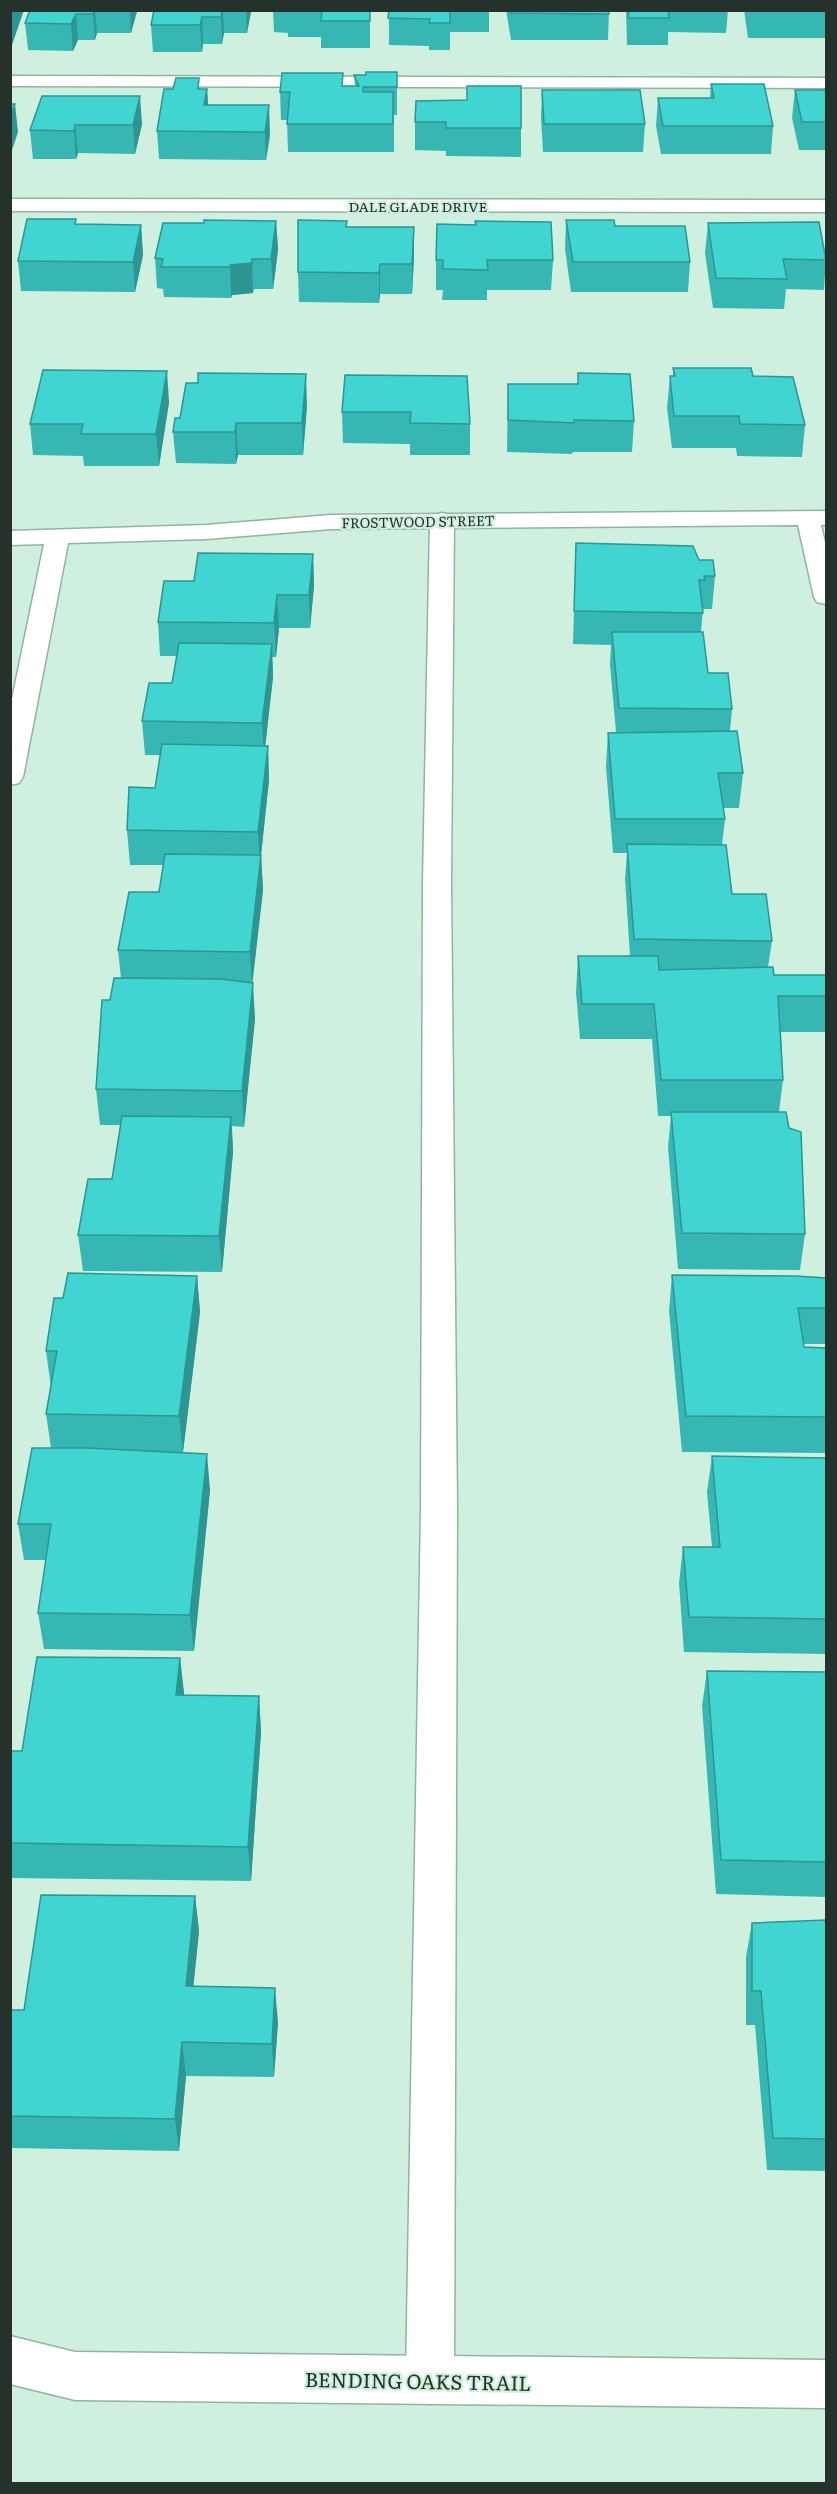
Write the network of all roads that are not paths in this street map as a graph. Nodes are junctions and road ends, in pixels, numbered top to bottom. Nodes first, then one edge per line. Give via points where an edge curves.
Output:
1 (10, 81) edge
2 (826, 83) edge
3 (10, 205) edge
4 (826, 206) edge
5 (817, 518) edge
6 (442, 520) junction
7 (10, 538) edge
8 (57, 538) junction
9 (826, 597) edge
10 (10, 777) edge
11 (10, 2360) edge
12 (430, 2380) junction
13 (826, 2384) edge

1 - 2 street
3 - 4 street, DALE GLADE DRIVE
5 - 6 street, FROSTWOOD STREET
5 - 9 street
6 - 8 street, FROSTWOOD STREET via 331,522
6 - 12 street via 437,882 439,1508
7 - 8 street, FROSTWOOD STREET
8 - 10 street
11 - 12 street, BENDING OAKS TRAIL via 75,2376
12 - 13 street, BENDING OAKS TRAIL

